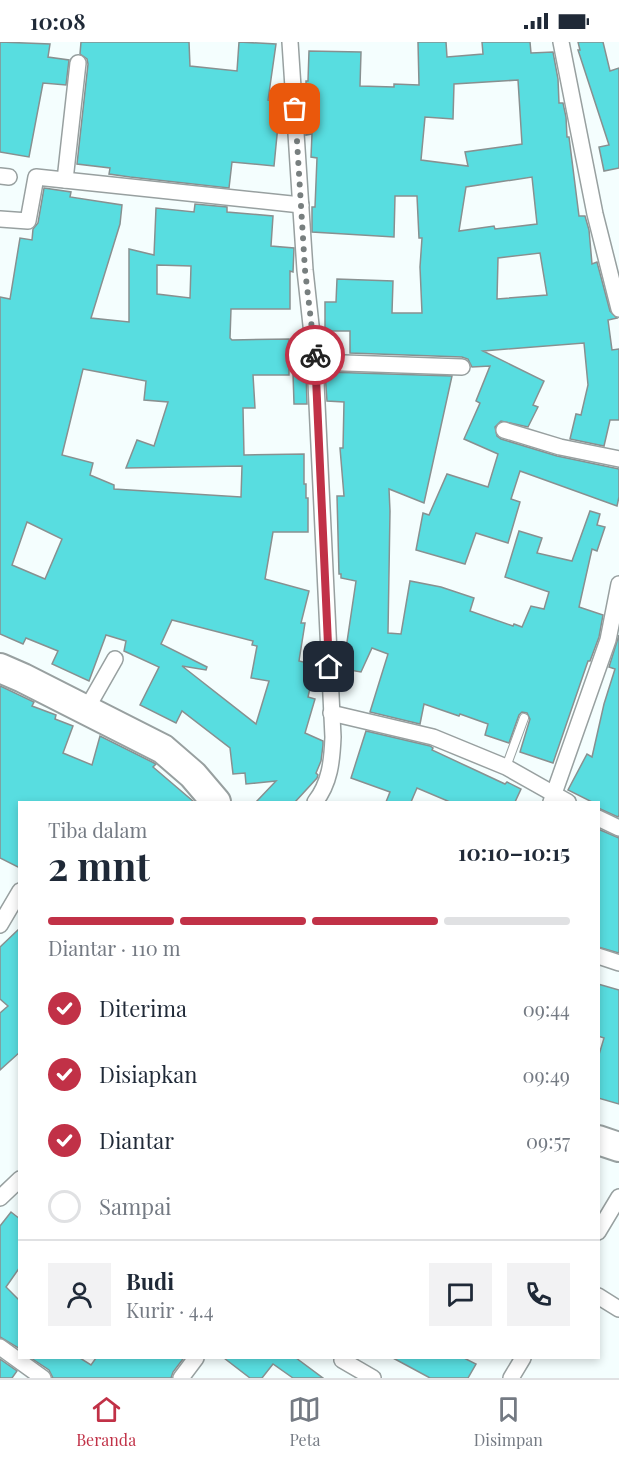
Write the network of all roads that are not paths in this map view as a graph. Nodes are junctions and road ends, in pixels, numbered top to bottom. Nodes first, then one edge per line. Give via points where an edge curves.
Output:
1 (290, 42) edge
2 (561, 42) edge
3 (78, 63) dead end
4 (64, 180) junction
5 (301, 205) junction
6 (0, 219) edge
7 (619, 309) edge
8 (315, 362) junction
9 (462, 367) dead end
10 (504, 430) dead end
11 (619, 459) edge
12 (619, 584) edge
13 (115, 659) dead end
14 (0, 668) edge
15 (86, 710) junction
16 (331, 713) junction
17 (524, 718) dead end
18 (506, 767) junction
19 (557, 800) edge
20 (215, 801) edge
21 (316, 801) edge
22 (600, 819) edge
23 (619, 828) edge
24 (18, 894) edge
25 (0, 925) edge
26 (600, 957) edge
27 (619, 963) edge
28 (600, 1141) edge
29 (619, 1147) edge
30 (18, 1181) edge
31 (619, 1197) edge
32 (0, 1198) edge
33 (600, 1229) edge
34 (600, 1297) edge
35 (619, 1309) edge
36 (0, 1347) edge
37 (194, 1359) edge
38 (522, 1359) edge
39 (342, 1360) dead end
40 (43, 1378) edge
41 (181, 1378) edge
42 (373, 1378) edge
43 (511, 1378) edge

1 - 5 street
2 - 7 street via 595,214
3 - 4 street
4 - 5 street
4 - 6 street via 36,177 28,221
5 - 8 street
8 - 9 street
8 - 16 street
10 - 11 street
12 - 19 street via 608,640
13 - 15 street
14 - 15 highway
15 - 20 highway via 163,749
16 - 18 street via 433,736
16 - 21 street via 331,766 324,792
17 - 18 lane
18 - 19 street
22 - 23 street
24 - 25 street
26 - 27 street
28 - 29 highway
30 - 32 street
31 - 33 street
34 - 35 street
36 - 40 street
37 - 41 street
38 - 43 street
39 - 42 street

